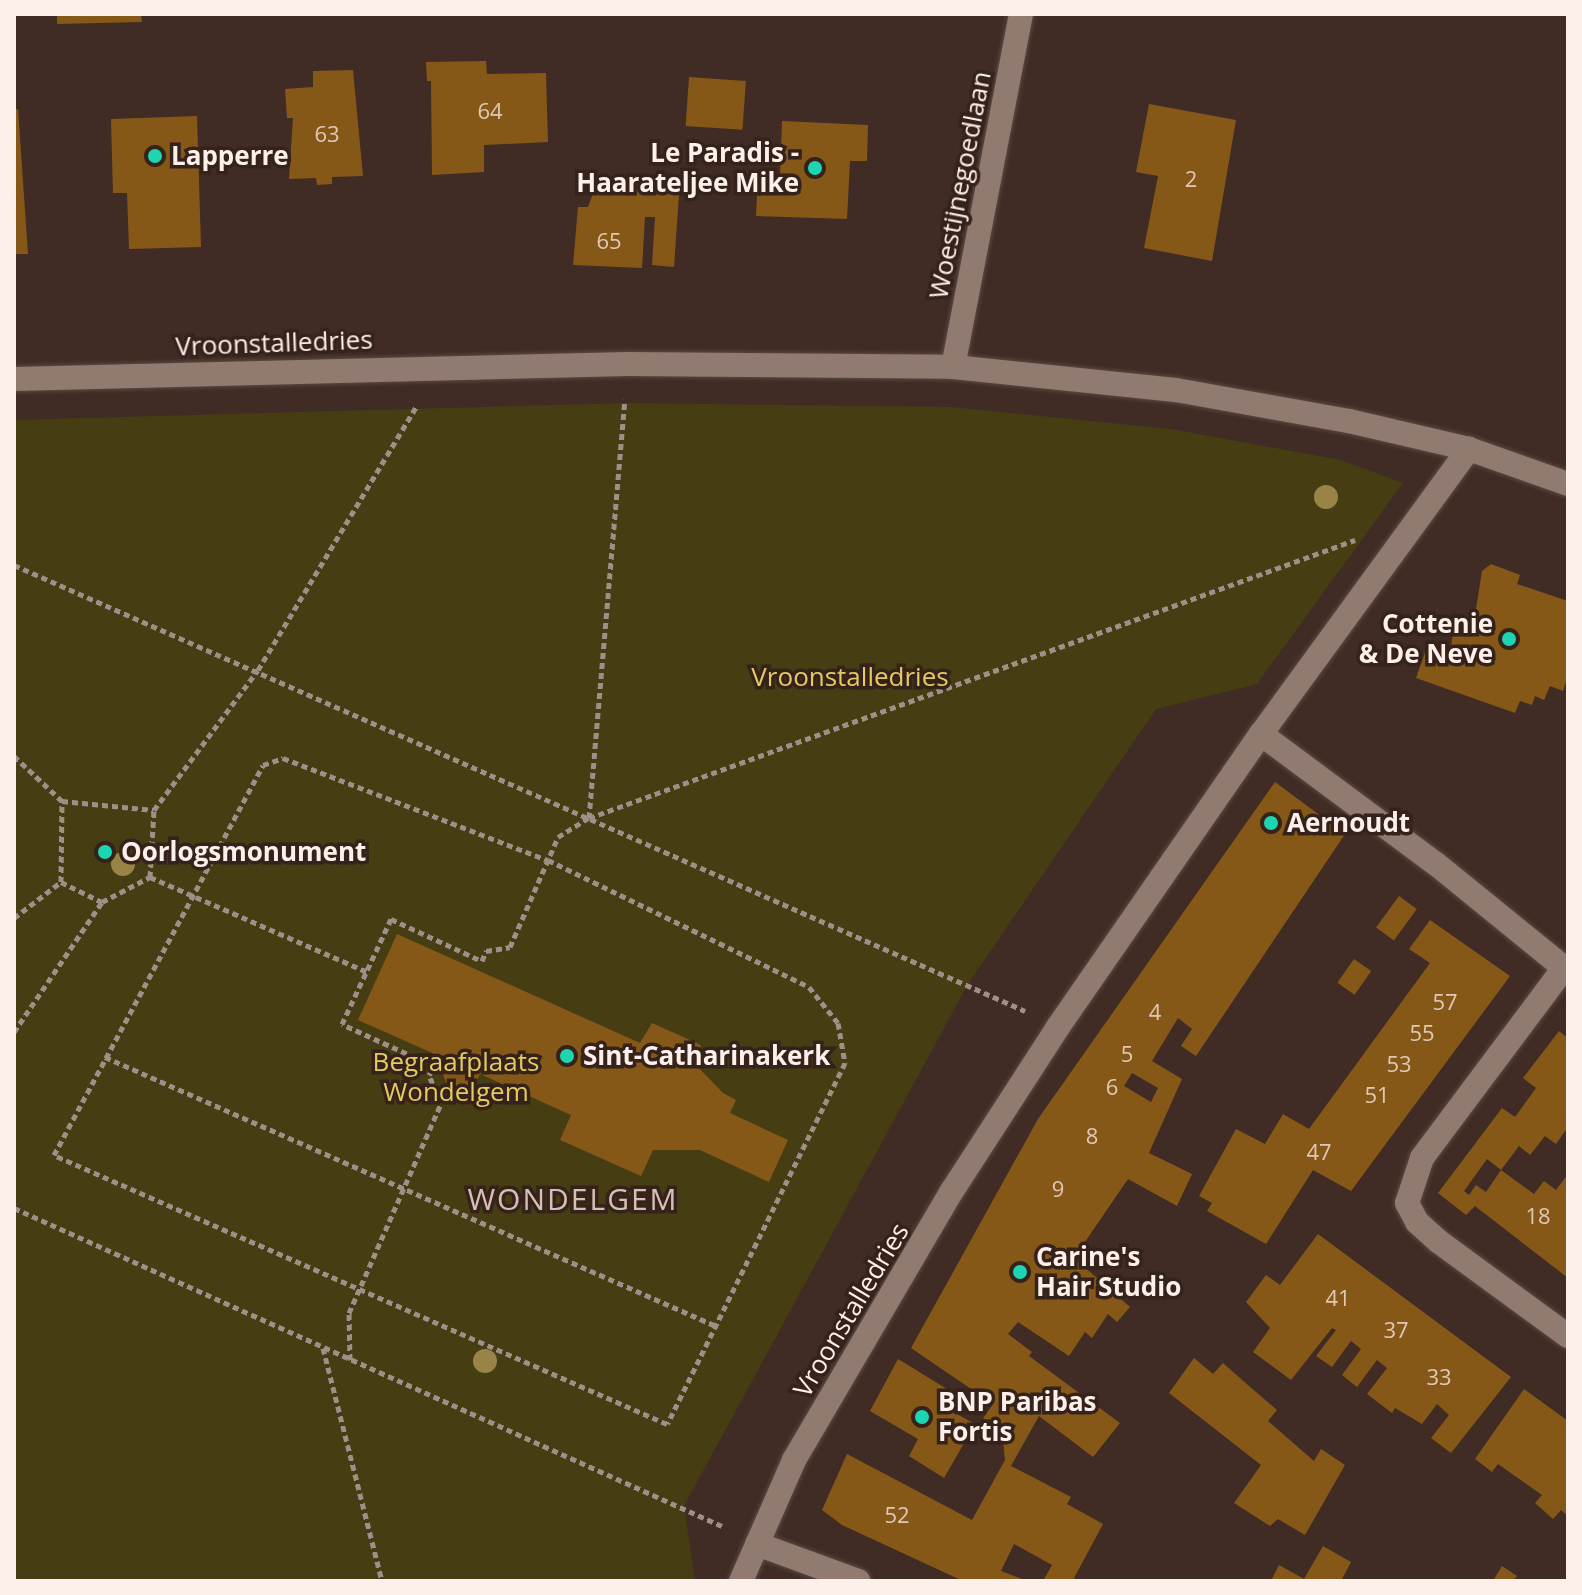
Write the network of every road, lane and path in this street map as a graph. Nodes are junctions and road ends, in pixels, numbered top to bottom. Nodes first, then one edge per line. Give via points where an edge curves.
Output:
1 (1021, 14) edge
2 (628, 364) junction
3 (440, 367) junction
4 (953, 367) junction
5 (14, 379) edge
6 (1469, 449) junction
7 (1568, 484) edge
8 (1416, 518) junction
9 (14, 565) edge
10 (258, 670) junction
11 (1261, 734) junction
12 (14, 756) edge
13 (62, 801) junction
14 (154, 810) junction
15 (589, 818) junction
16 (548, 860) junction
17 (150, 877) junction
18 (61, 882) junction
19 (192, 896) junction
20 (102, 902) junction
21 (14, 918) edge
22 (1566, 969) edge
23 (367, 972) junction
24 (1058, 1027) junction
25 (14, 1032) edge
26 (105, 1057) junction
27 (402, 1191) junction
28 (14, 1208) edge
29 (359, 1290) junction
30 (716, 1326) junction
31 (1568, 1336) edge
32 (322, 1347) junction
33 (350, 1360) junction
34 (757, 1544) junction
35 (382, 1581) edge
36 (741, 1581) edge
37 (858, 1581) edge

1 - 4 street, Woestijnegoedlaan
2 - 3 street, Vroonstalledries
2 - 4 street, Vroonstalledries
2 - 15 path
3 - 5 street, Vroonstalledries
3 - 10 path
4 - 6 street, Vroonstalledries via 1176,390
6 - 7 street, Vroonstalledries
6 - 8 street, Vroonstalledries
8 - 11 street, Vroonstalledries
8 - 15 path
9 - 10 path
10 - 14 path
10 - 15 path
11 - 22 street via 1435,863
11 - 24 street, Vroonstalledries
12 - 13 path
13 - 14 path
13 - 18 path
14 - 17 path
15 - 16 path via 558,837
15 - 24 path
16 - 19 path via 283,758 263,765
16 - 23 path via 510,947 486,951 482,961 391,919
16 - 30 path via 809,987 838,1023 845,1063
17 - 19 path
17 - 20 path
18 - 20 path
18 - 21 path
19 - 23 path
19 - 26 path
20 - 25 path
22 - 31 street via 1422,1158 1407,1203 1417,1222 1438,1241
23 - 27 path via 342,1024 434,1066 429,1075 436,1093 444,1097
24 - 34 street, Vroonstalledries via 952,1191 794,1460
26 - 27 path
26 - 29 path via 54,1155
27 - 29 path
27 - 30 path
28 - 32 path
29 - 30 path via 667,1424
29 - 33 path via 349,1313
32 - 33 path
32 - 35 path
33 - 34 path via 623,1485 684,1506
34 - 36 street, Vroonstalledries
34 - 37 street

